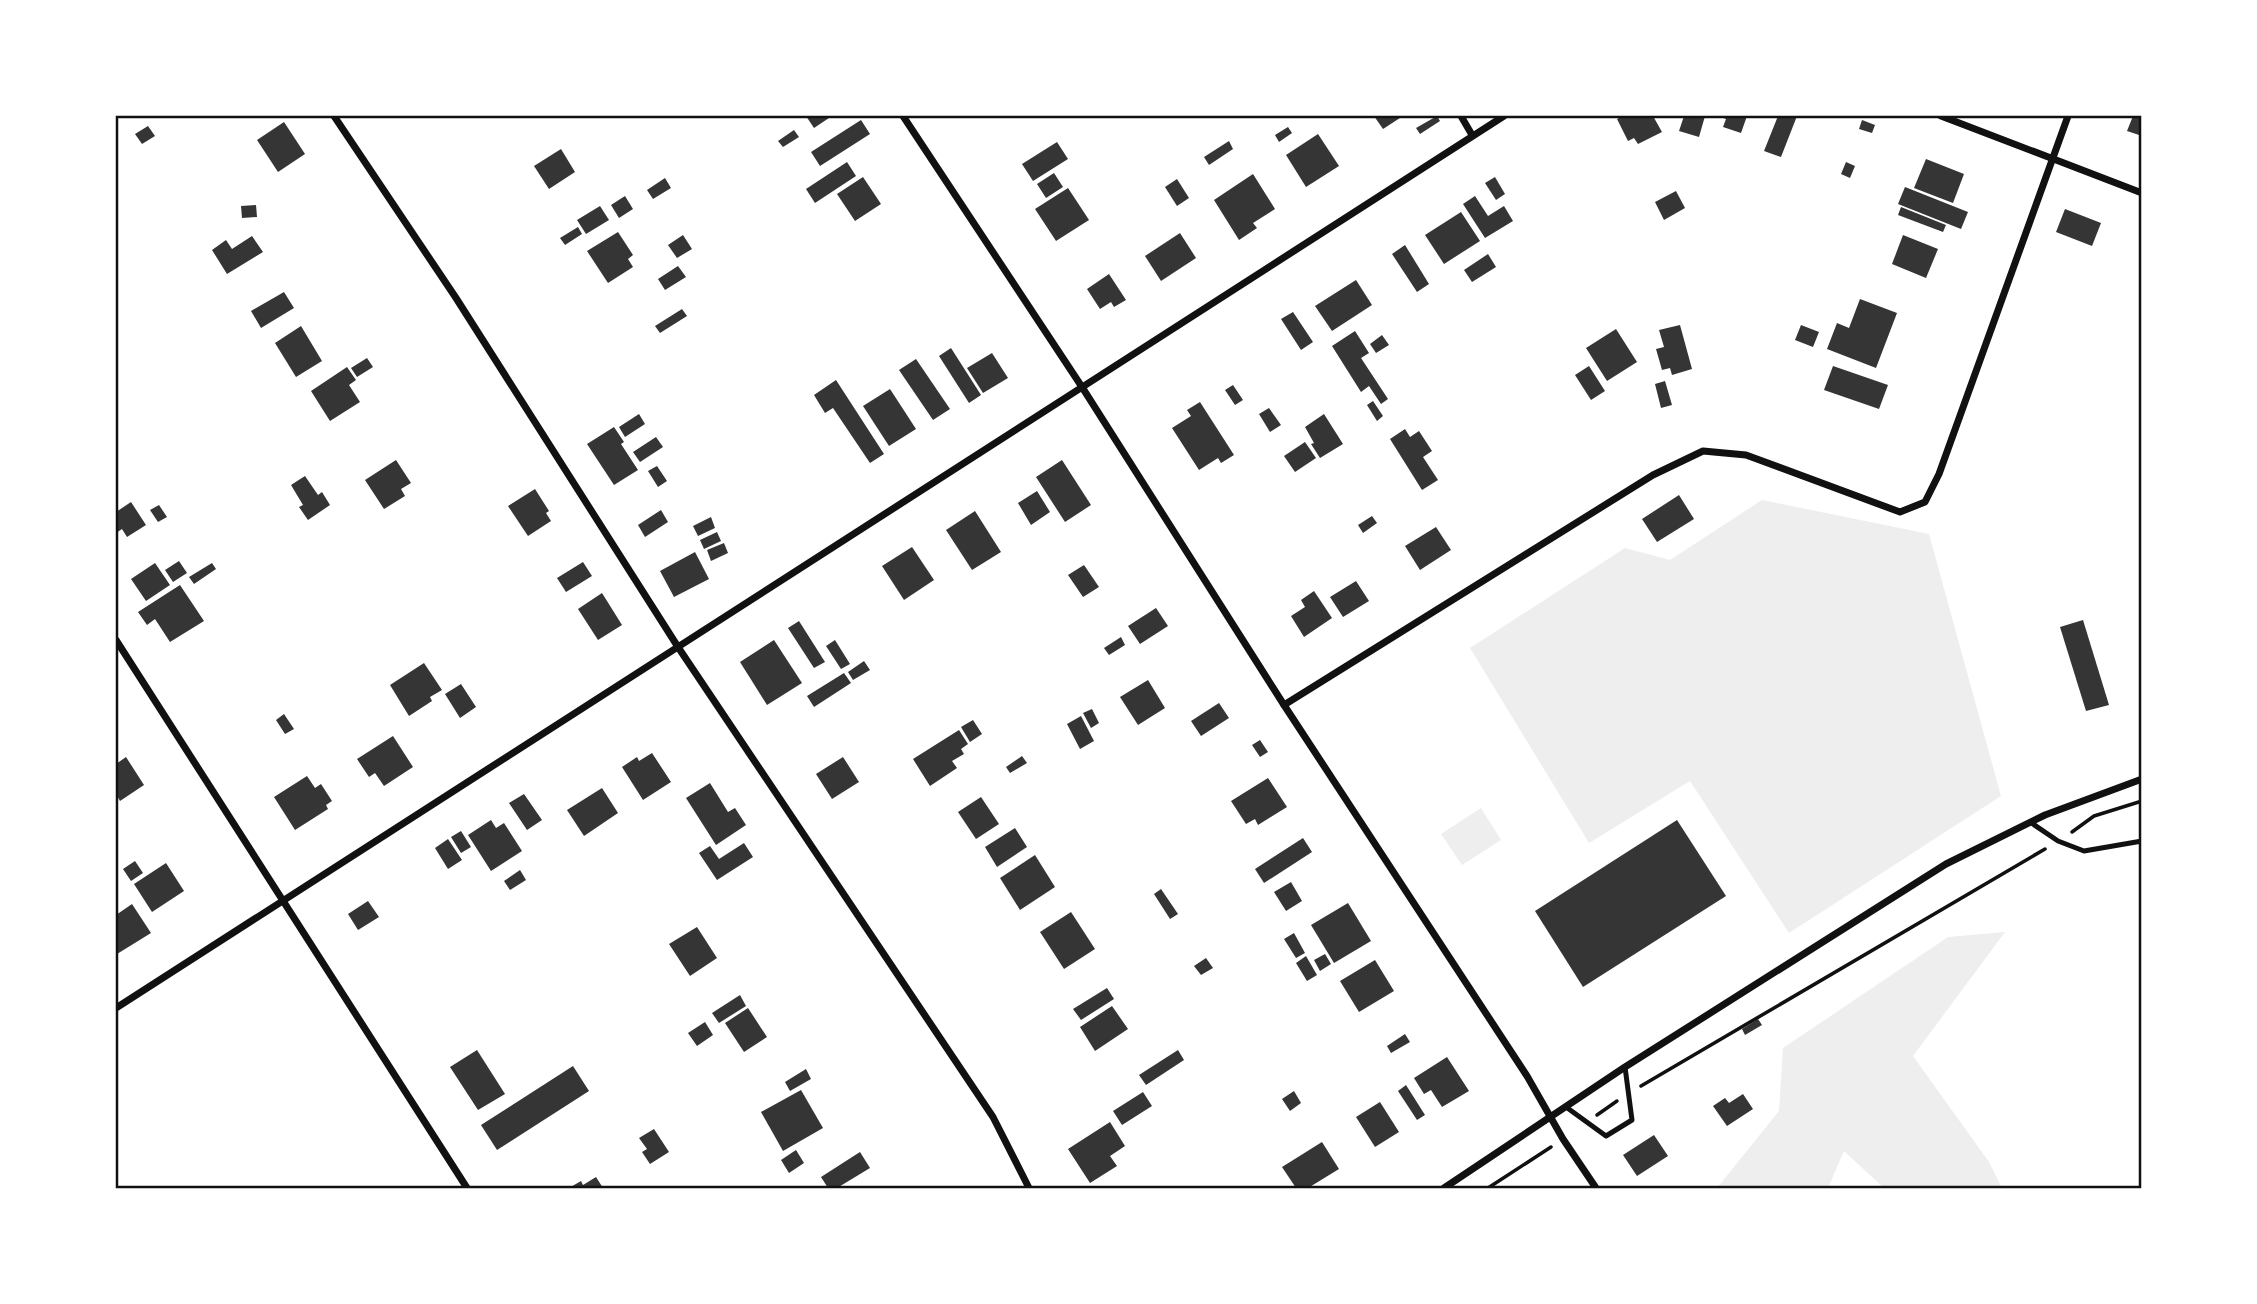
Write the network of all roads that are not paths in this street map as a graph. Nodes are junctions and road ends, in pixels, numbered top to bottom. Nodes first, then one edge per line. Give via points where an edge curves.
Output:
1 (334, 116) edge
2 (903, 116) edge
3 (1461, 116) edge
4 (1504, 116) edge
5 (1941, 116) edge
6 (2068, 116) edge
7 (1472, 135) junction
8 (2052, 159) junction
9 (2141, 193) edge
10 (1082, 387) junction
11 (116, 640) edge
12 (678, 647) junction
13 (1284, 705) junction
14 (2141, 779) edge
15 (2030, 822) junction
16 (2141, 841) edge
17 (283, 899) junction
18 (116, 1008) edge
19 (1625, 1067) junction
20 (1566, 1107) junction
21 (1551, 1117) junction
22 (467, 1188) edge
23 (1029, 1188) edge
24 (1444, 1188) edge
25 (1596, 1188) edge

1 - 12 street
2 - 10 street
3 - 7 street
4 - 7 street
5 - 8 street
6 - 8 street
7 - 10 street
8 - 9 street
8 - 13 street via 1925,502 1899,512 1746,455 1703,451 1653,475
10 - 12 street
10 - 13 street
11 - 17 street
12 - 17 street
12 - 23 street via 993,1117
13 - 21 street
14 - 15 street
15 - 16 lane via 2084,851
15 - 19 street via 1947,864
17 - 18 street
17 - 22 street
19 - 20 street
19 - 20 lane via 1632,1120 1606,1136
20 - 21 street
21 - 24 street
21 - 25 street

